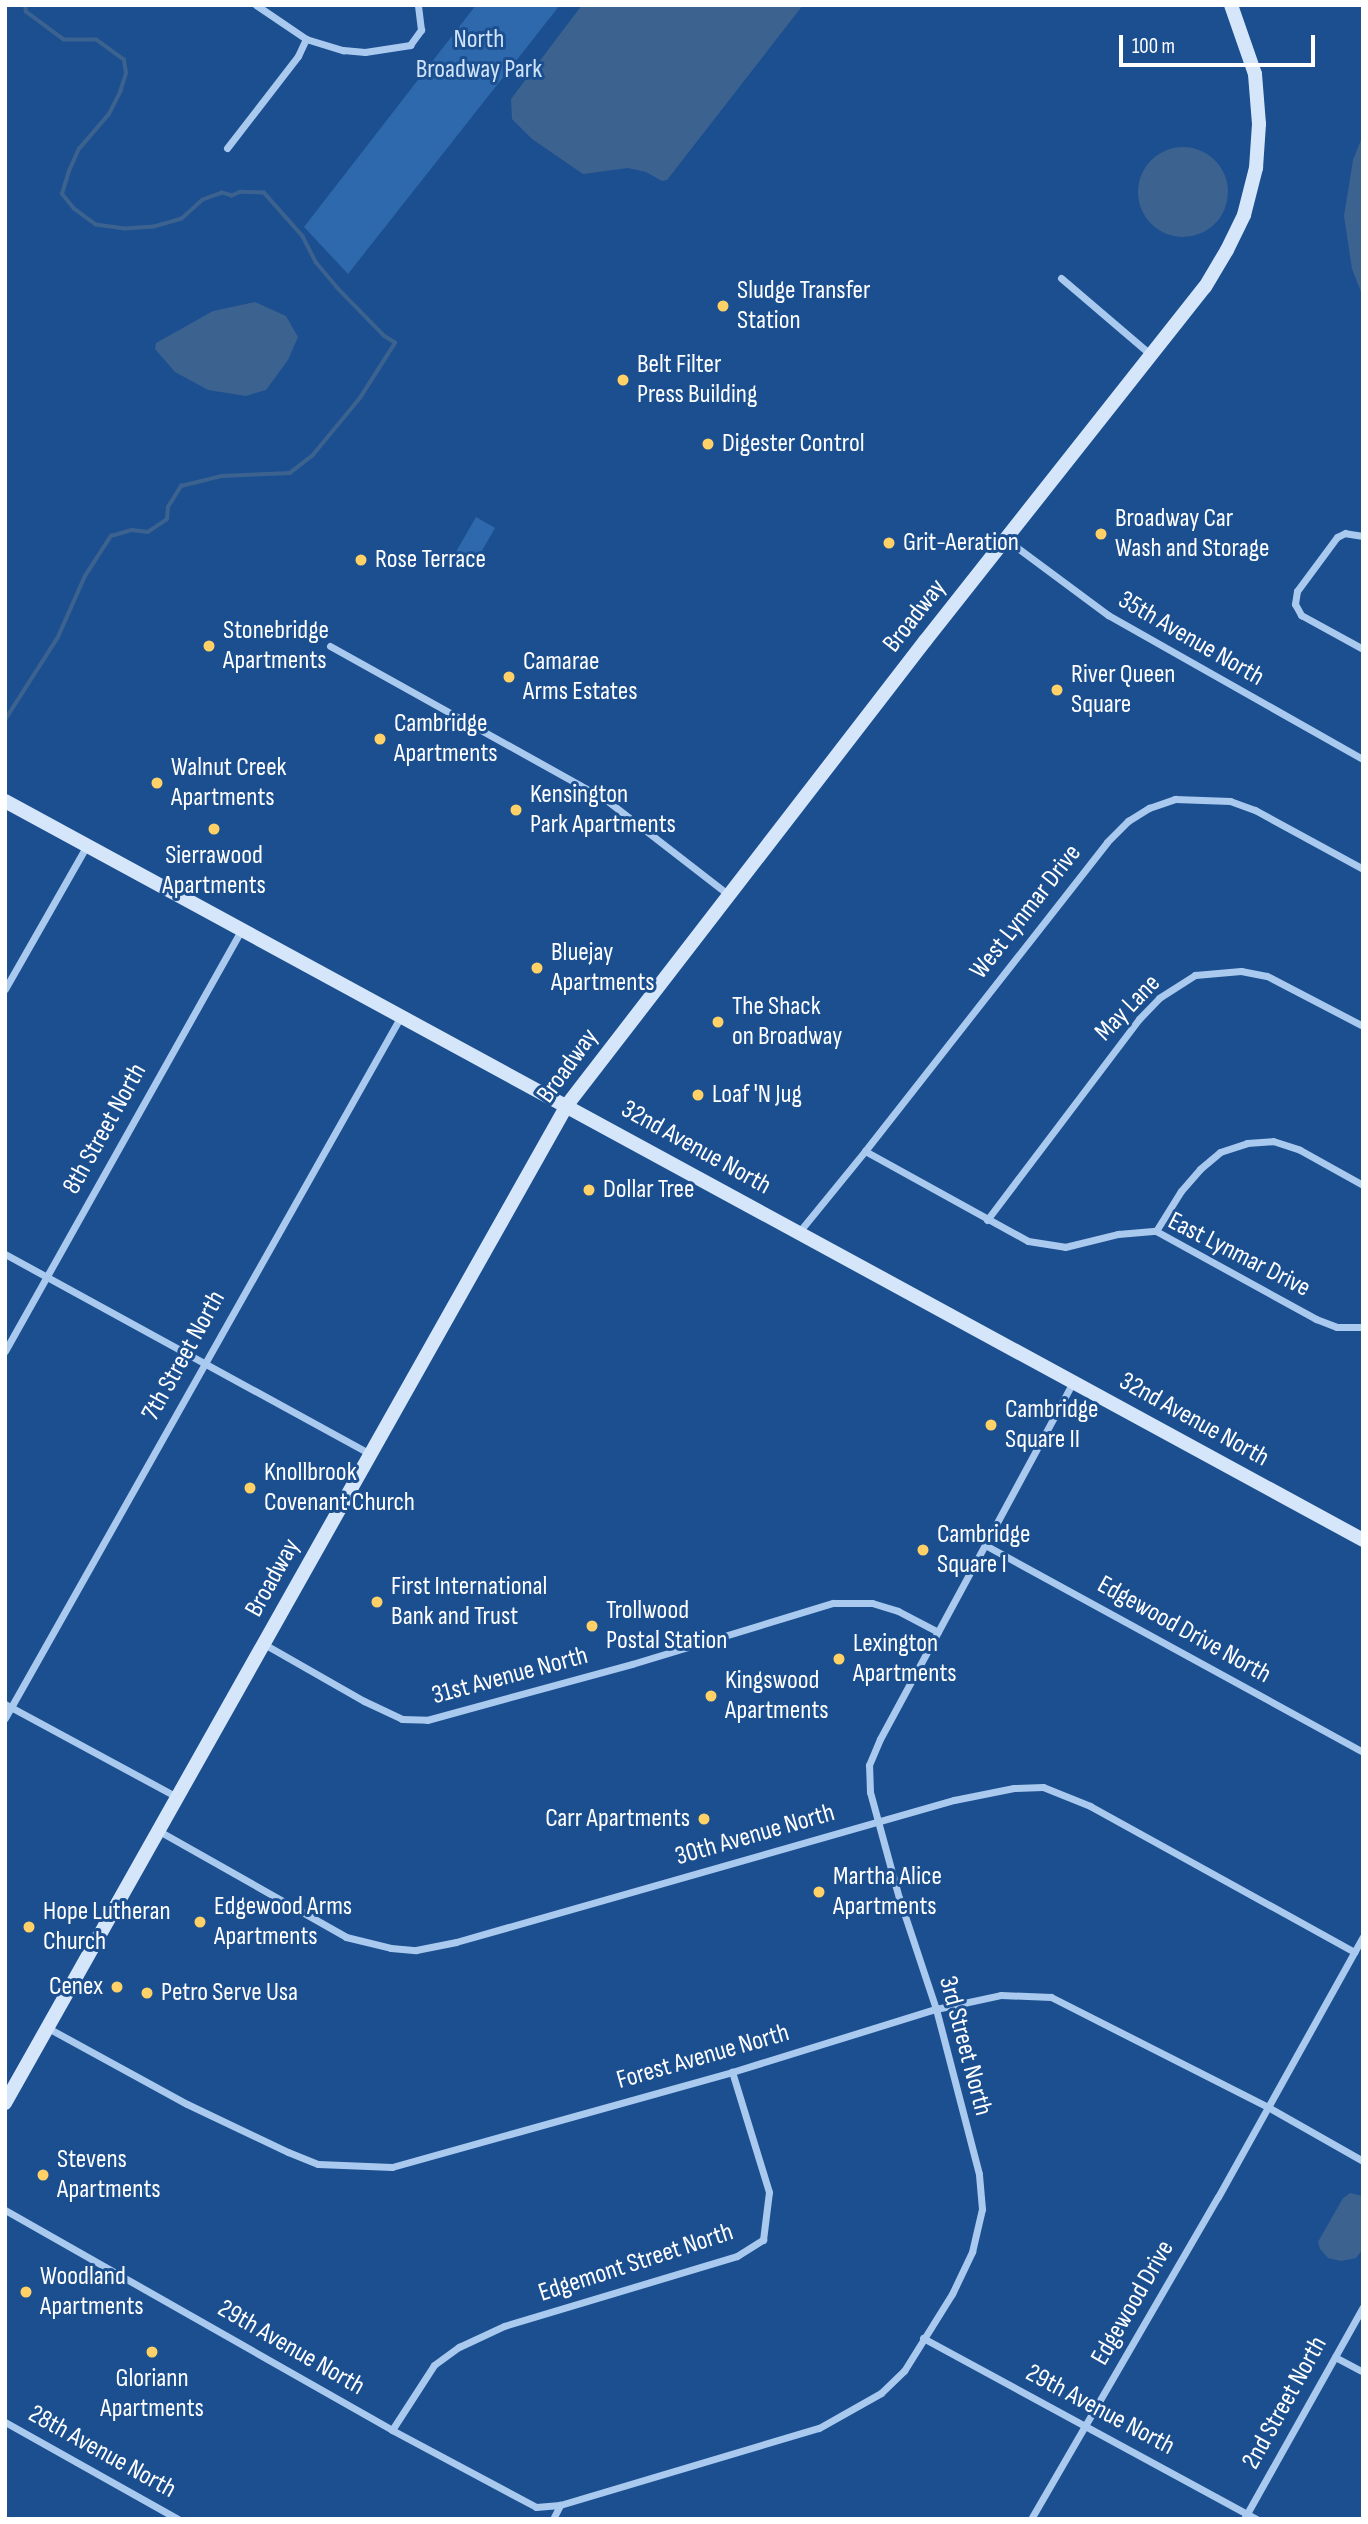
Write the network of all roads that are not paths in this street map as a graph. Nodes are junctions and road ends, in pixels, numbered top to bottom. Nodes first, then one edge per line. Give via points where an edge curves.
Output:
1 (256, 5) edge
2 (418, 5) edge
3 (1231, 5) edge
4 (306, 39) junction
5 (228, 148) dead end
6 (1061, 278) dead end
7 (1150, 354) junction
8 (1363, 536) edge
9 (1007, 540) junction
10 (330, 646) dead end
11 (1363, 649) edge
12 (1363, 760) edge
13 (5, 801) edge
14 (87, 845) junction
15 (1363, 869) edge
16 (730, 897) junction
17 (242, 929) junction
18 (5, 989) edge
19 (401, 1016) junction
20 (1363, 1026) edge
21 (567, 1105) junction
22 (865, 1152) junction
23 (1363, 1185) edge
24 (988, 1220) junction
25 (1156, 1231) junction
26 (799, 1232) junction
27 (5, 1254) edge
28 (46, 1276) junction
29 (1363, 1327) edge
30 (5, 1351) edge
31 (204, 1363) junction
32 (1073, 1382) junction
33 (371, 1454) junction
34 (1363, 1540) edge
35 (985, 1545) junction
36 (938, 1632) junction
37 (264, 1644) junction
38 (8, 1705) edge
39 (5, 1718) edge
40 (1363, 1752) edge
41 (178, 1798) junction
42 (878, 1821) junction
43 (159, 1831) junction
44 (1363, 1937) edge
45 (1354, 1952) junction
46 (936, 2009) junction
47 (48, 2028) junction
48 (732, 2072) junction
49 (5, 2103) edge
50 (1268, 2107) junction
51 (1363, 2161) edge
52 (5, 2210) edge
53 (1363, 2307) edge
54 (923, 2338) junction
55 (1335, 2357) junction
56 (1363, 2372) edge
57 (5, 2422) edge
58 (1086, 2426) junction
59 (392, 2430) junction
60 (560, 2505) junction
61 (1246, 2516) edge
62 (178, 2519) edge
63 (552, 2519) edge
64 (1031, 2519) edge
65 (1257, 2519) edge

1 - 4 street
2 - 4 street via 421,30 410,46 365,52
3 - 7 street, Broadway via 1255,74 1256,167 1244,215 1227,250 1205,287
4 - 5 street
6 - 7 street
7 - 9 street, Broadway
8 - 11 street via 1345,533 1337,537 1297,591 1295,604 1301,615
9 - 12 street, 35th Avenue North via 1108,615
9 - 16 street, Broadway
10 - 16 street via 584,785
13 - 14 street, 32nd Avenue North
14 - 17 street, 32nd Avenue North
14 - 18 street
15 - 22 street, West Lynmar Drive via 1230,800 1175,799 1149,808 1107,842
16 - 21 street, Broadway
17 - 19 street, 32nd Avenue North
17 - 28 street, 8th Street North
19 - 21 street, 32nd Avenue North
19 - 31 street, 7th Street North
20 - 24 street, May Lane via 1266,976 1241,971 1195,975 1159,998 1139,1019
21 - 26 street, 32nd Avenue North
21 - 33 street, Broadway
22 - 24 street, East Lynmar Drive
22 - 26 street, West Lynmar Drive
23 - 25 street via 1300,1150 1273,1141 1247,1143 1220,1153 1200,1169
24 - 25 street, East Lynmar Drive via 1028,1241 1065,1247 1118,1234
25 - 29 street, East Lynmar Drive via 1316,1319 1337,1327
26 - 32 street, 32nd Avenue North
27 - 28 street
28 - 30 street, 8th Street North
28 - 31 street
31 - 33 street
31 - 38 street, 7th Street North
32 - 34 street, 32nd Avenue North
32 - 35 street, 3rd Street North
33 - 37 street, Broadway
35 - 36 street, 3rd Street North
35 - 40 street, Edgewood Drive North
36 - 37 street, 31st Avenue North via 872,1603 833,1603 427,1720 391,1714
36 - 42 street, 3rd Street North via 869,1765
37 - 41 street, Broadway
38 - 39 street, 7th Street North
38 - 41 street
41 - 43 street, Broadway
42 - 43 street, 30th Avenue North via 416,1950 346,1937
42 - 45 street, 30th Avenue North via 1014,1788 1052,1790 1090,1806
42 - 46 street, 3rd Street North
43 - 47 street, Broadway
44 - 45 street
45 - 50 street
46 - 48 street, Forest Avenue North
46 - 50 street, Forest Avenue North via 1001,1995 1051,1997
46 - 54 street, 3rd Street North via 979,2174 982,2209 972,2252
47 - 48 street, Forest Avenue North via 187,2104 288,2152 318,2164 351,2168 392,2167
47 - 49 street, Broadway
48 - 59 street, Edgemont Street North via 769,2192 763,2240 737,2256 504,2326 459,2347 434,2365
50 - 51 street, Forest Avenue North
50 - 58 street, Edgewood Drive
52 - 59 street, 29th Avenue North
53 - 55 street, 2nd Street North
54 - 58 street, 29th Avenue North
54 - 60 street, 3rd Street North via 904,2371 881,2393 819,2428
55 - 56 street
55 - 61 street, 2nd Street North
57 - 62 street, 28th Avenue North
58 - 61 street, 29th Avenue North
58 - 64 street, Edgewood Drive
59 - 60 street, 29th Avenue North via 536,2507
60 - 63 street
61 - 65 street, 29th Avenue North

